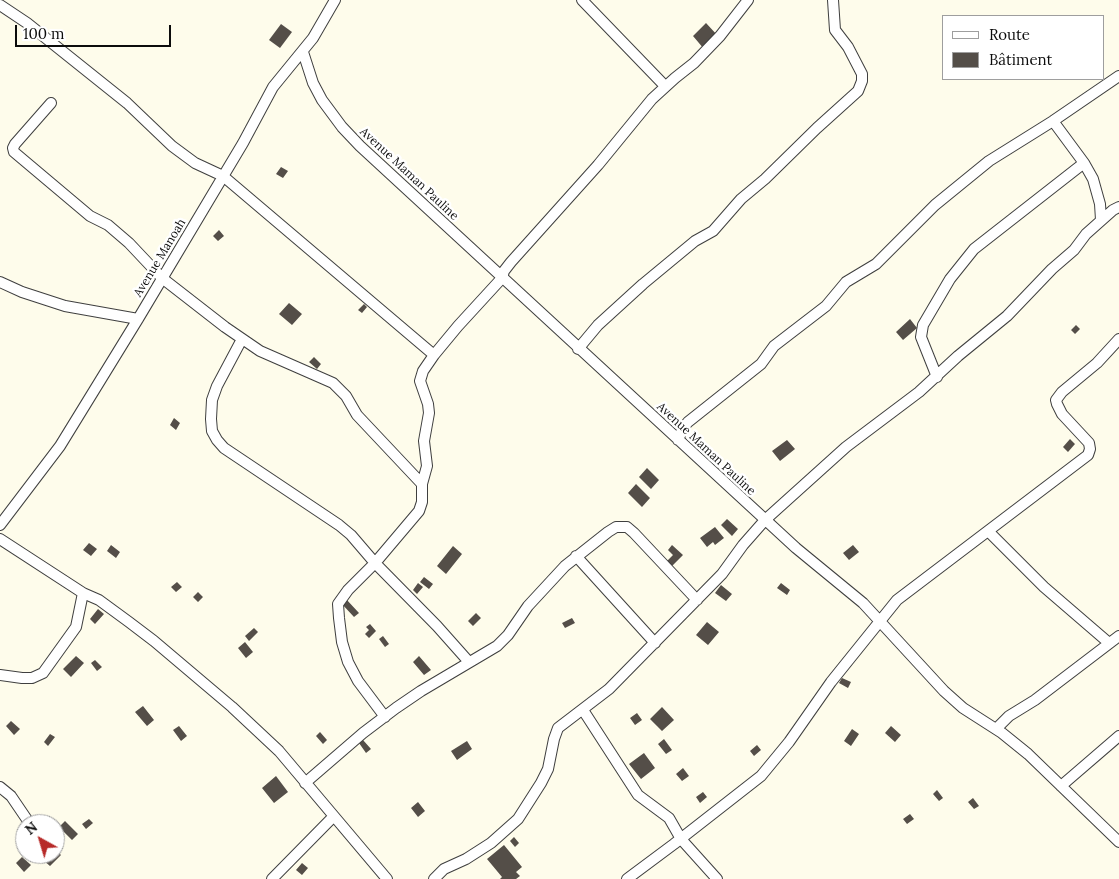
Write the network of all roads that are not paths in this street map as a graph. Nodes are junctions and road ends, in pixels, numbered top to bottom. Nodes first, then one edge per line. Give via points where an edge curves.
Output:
1 (335, 0) edge
2 (582, 0) edge
3 (748, 0) edge
4 (833, 0) edge
5 (0, 5) edge
6 (303, 52) junction
7 (1119, 76) edge
8 (665, 86) junction
9 (51, 103) dead end
10 (1053, 121) junction
11 (1084, 163) junction
12 (223, 176) junction
13 (1119, 207) edge
14 (1101, 220) junction
15 (162, 278) junction
16 (502, 278) junction
17 (0, 282) edge
18 (138, 319) junction
19 (242, 339) junction
20 (1119, 339) edge
21 (578, 348) junction
22 (434, 355) junction
23 (937, 377) junction
24 (678, 440) junction
25 (422, 484) junction
26 (765, 520) junction
27 (0, 525) edge
28 (988, 531) junction
29 (0, 539) edge
30 (576, 556) junction
31 (375, 563) junction
32 (83, 593) junction
33 (697, 600) junction
34 (881, 621) junction
35 (1119, 636) edge
36 (655, 643) junction
37 (1109, 643) junction
38 (469, 662) junction
39 (0, 675) edge
40 (583, 710) junction
41 (384, 717) junction
42 (996, 730) junction
43 (1119, 736) edge
44 (305, 783) junction
45 (1061, 786) junction
46 (0, 787) edge
47 (23, 814) edge
48 (333, 816) junction
49 (1117, 837) edge
50 (681, 839) junction
51 (276, 877) edge
52 (387, 879) edge
53 (434, 879) edge
54 (627, 879) edge
55 (717, 879) edge

1 - 6 street, Avenue Manoah
2 - 8 street
3 - 8 street via 694,63
4 - 21 street via 835,30 862,74 858,91 740,199 712,231 643,284
5 - 12 street via 127,104 172,146 195,163
6 - 12 street, Avenue Manoah via 273,88
6 - 16 street, Avenue Maman Pauline via 313,83 342,127
7 - 10 street
8 - 16 street via 511,262
9 - 15 street via 13,150 90,216 129,243
10 - 11 street
10 - 24 street via 989,161 935,205 876,264 846,282 826,306 774,346 761,364 688,422
11 - 14 street via 1098,194
11 - 23 street via 974,249 950,279 921,337
12 - 15 street, Avenue Manoah
12 - 22 street
13 - 14 street
14 - 23 street via 1007,316
15 - 18 street, Avenue Manoah
15 - 19 street
16 - 21 street, Avenue Maman Pauline
16 - 22 street
17 - 18 street via 65,306
18 - 27 street, Avenue Manoah via 60,446
19 - 25 street via 260,351 333,383 346,396 357,415
19 - 31 street via 212,400 212,431 224,448 351,535
20 - 28 street via 1056,400 1062,414 1089,443 1088,455
21 - 24 street, Avenue Maman Pauline
22 - 25 street via 420,377 429,413
23 - 26 street via 846,447
24 - 26 street, Avenue Maman Pauline
25 - 31 street via 419,511
26 - 33 street
26 - 34 street, Avenue Maman Pauline via 852,592
28 - 34 street via 897,600
28 - 37 street via 1044,587
29 - 32 street
30 - 33 street via 612,529 627,527
30 - 36 street
30 - 38 street via 528,606 504,640
31 - 38 street
31 - 41 street via 338,604 342,642 348,662
32 - 39 street via 76,627 43,673 32,678
32 - 44 street via 99,600 148,636 214,691 267,738
33 - 36 street
34 - 42 street, Avenue Maman Pauline via 962,708
34 - 50 street via 761,776
35 - 37 street
36 - 40 street
37 - 42 street via 1027,706 1008,716
38 - 41 street
40 - 50 street via 638,795 669,818
40 - 53 street via 558,728 542,783 518,819 492,843 444,869
41 - 44 street
42 - 45 street, Avenue Maman Pauline via 1028,754
43 - 45 street
44 - 48 street
45 - 49 street, Avenue Maman Pauline
46 - 47 street
48 - 51 street
48 - 52 street
50 - 54 street
50 - 55 street

